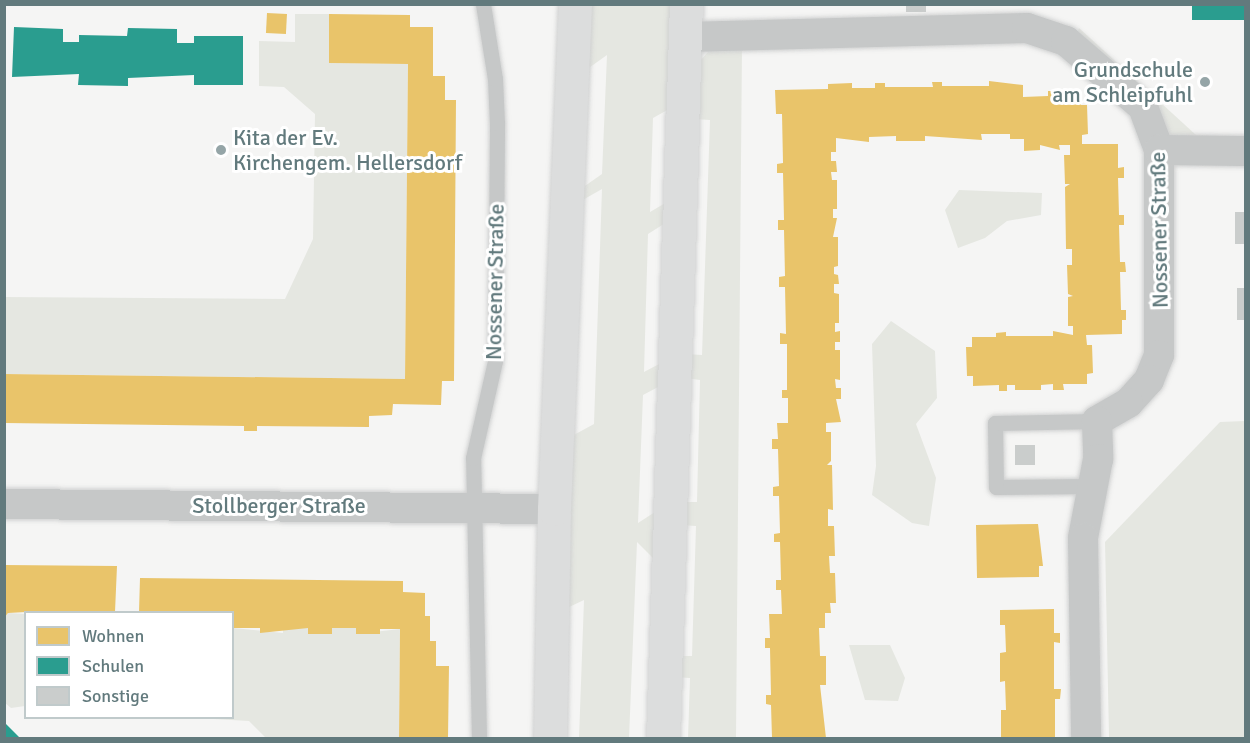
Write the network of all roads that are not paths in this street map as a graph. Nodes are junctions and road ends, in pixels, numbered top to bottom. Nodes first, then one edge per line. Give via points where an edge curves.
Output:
1 (483, 4) edge
2 (575, 4) edge
3 (686, 4) edge
4 (686, 37) junction
5 (1159, 150) junction
6 (1245, 151) edge
7 (1097, 421) junction
8 (1092, 486) junction
9 (4, 504) edge
10 (473, 507) junction
11 (554, 509) junction
12 (479, 738) edge
13 (550, 738) edge
14 (663, 738) edge
15 (1086, 738) edge

1 - 10 lane, Nossener Straße via 495,79 497,123 495,361 473,458
2 - 11 street
3 - 4 street
4 - 5 street, Nossener Straße via 1027,28 1048,32 1066,41 1143,107
4 - 14 street
5 - 6 street
5 - 7 street, Nossener Straße via 1159,356 1142,388 1128,403
7 - 8 street via 1098,459
7 - 8 lane via 995,423 996,487
8 - 15 street via 1083,538
9 - 10 street, Stollberger Straße
10 - 11 street, Stollberger Straße
10 - 12 lane, Nossener Straße
11 - 13 street

